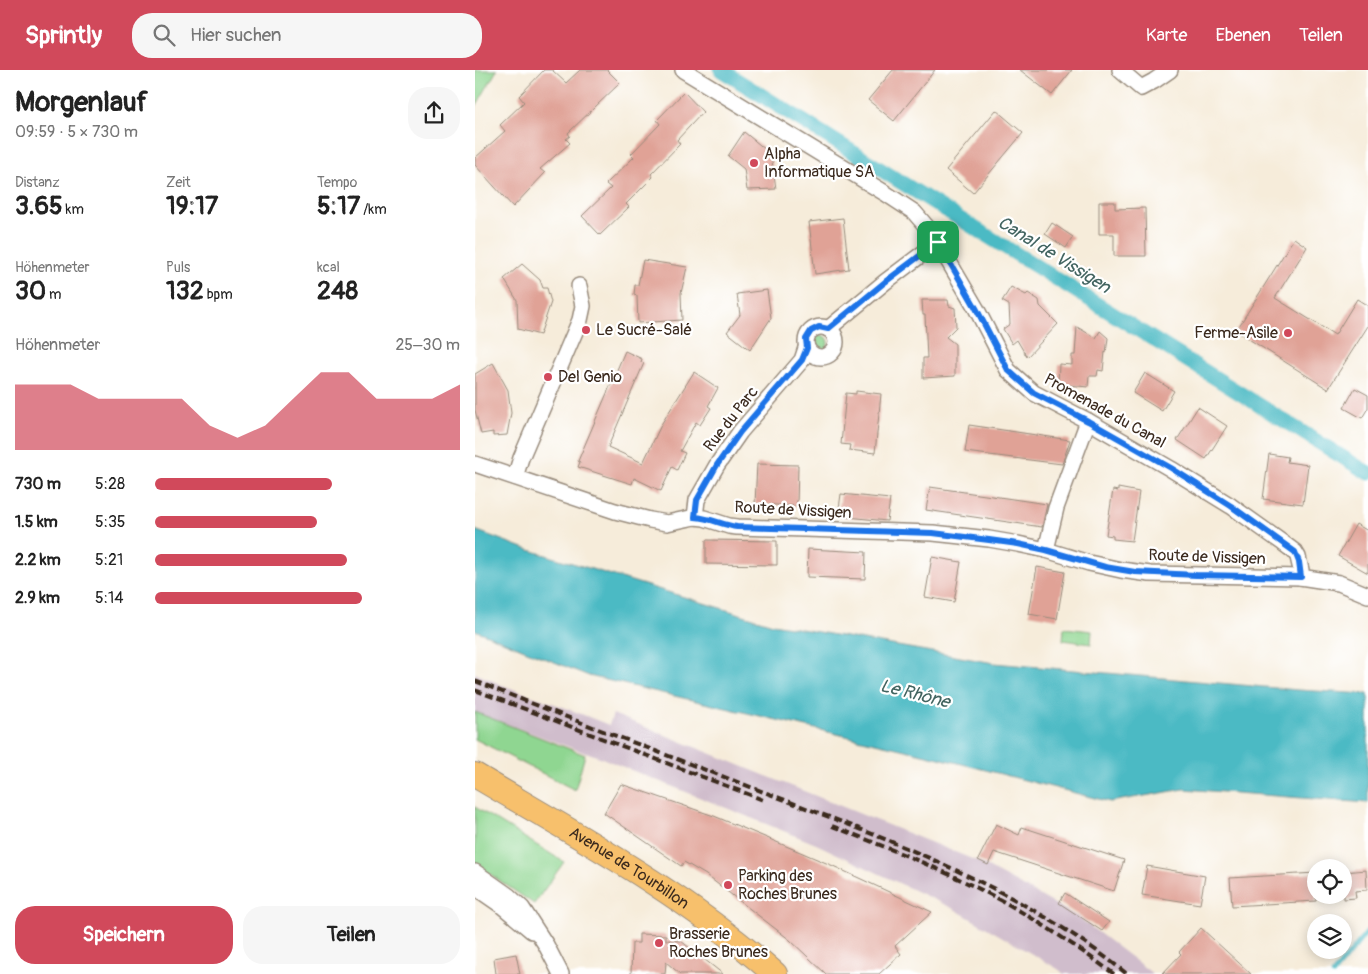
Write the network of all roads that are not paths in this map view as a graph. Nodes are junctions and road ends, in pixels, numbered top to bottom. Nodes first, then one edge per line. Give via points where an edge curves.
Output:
1 (683, 70) edge
2 (1120, 70) edge
3 (1170, 70) edge
4 (938, 242) junction
5 (579, 286) dead end
6 (828, 329) junction
7 (807, 348) junction
8 (1088, 421) junction
9 (475, 464) edge
10 (515, 477) junction
11 (695, 517) junction
12 (1046, 550) junction
13 (1301, 577) junction
14 (1368, 595) edge
15 (475, 775) edge
16 (475, 791) edge
17 (475, 872) edge
18 (475, 888) edge
19 (539, 936) junction
20 (561, 974) edge
21 (754, 974) edge
22 (775, 974) edge

1 - 4 street, Promenade du Canal via 907,208 923,221
2 - 3 street via 1141,88
4 - 6 street, Rue du Parc
4 - 8 street, Promenade du Canal via 1008,370 1034,393
5 - 10 street via 583,306 580,320
6 - 7 street, Rue du Parc via 819,327 811,331 806,339
6 - 7 street via 835,337 833,352 819,358
7 - 11 street, Rue du Parc via 802,360 740,432 717,465 697,500
8 - 12 street via 1057,508
8 - 13 street, Promenade du Canal via 1171,468 1283,543 1298,557
9 - 10 street, Route de Vissigen
10 - 11 street, Route de Vissigen via 650,520 667,523
11 - 12 street, Route de Vissigen via 737,527 933,533
12 - 13 street, Route de Vissigen via 1135,572
13 - 14 street, Route de Vissigen via 1339,583
15 - 22 main road, Avenue de Tourbillon via 698,913
16 - 21 main road, Avenue de Tourbillon via 670,911
17 - 19 street via 522,908
18 - 19 street
19 - 20 street

